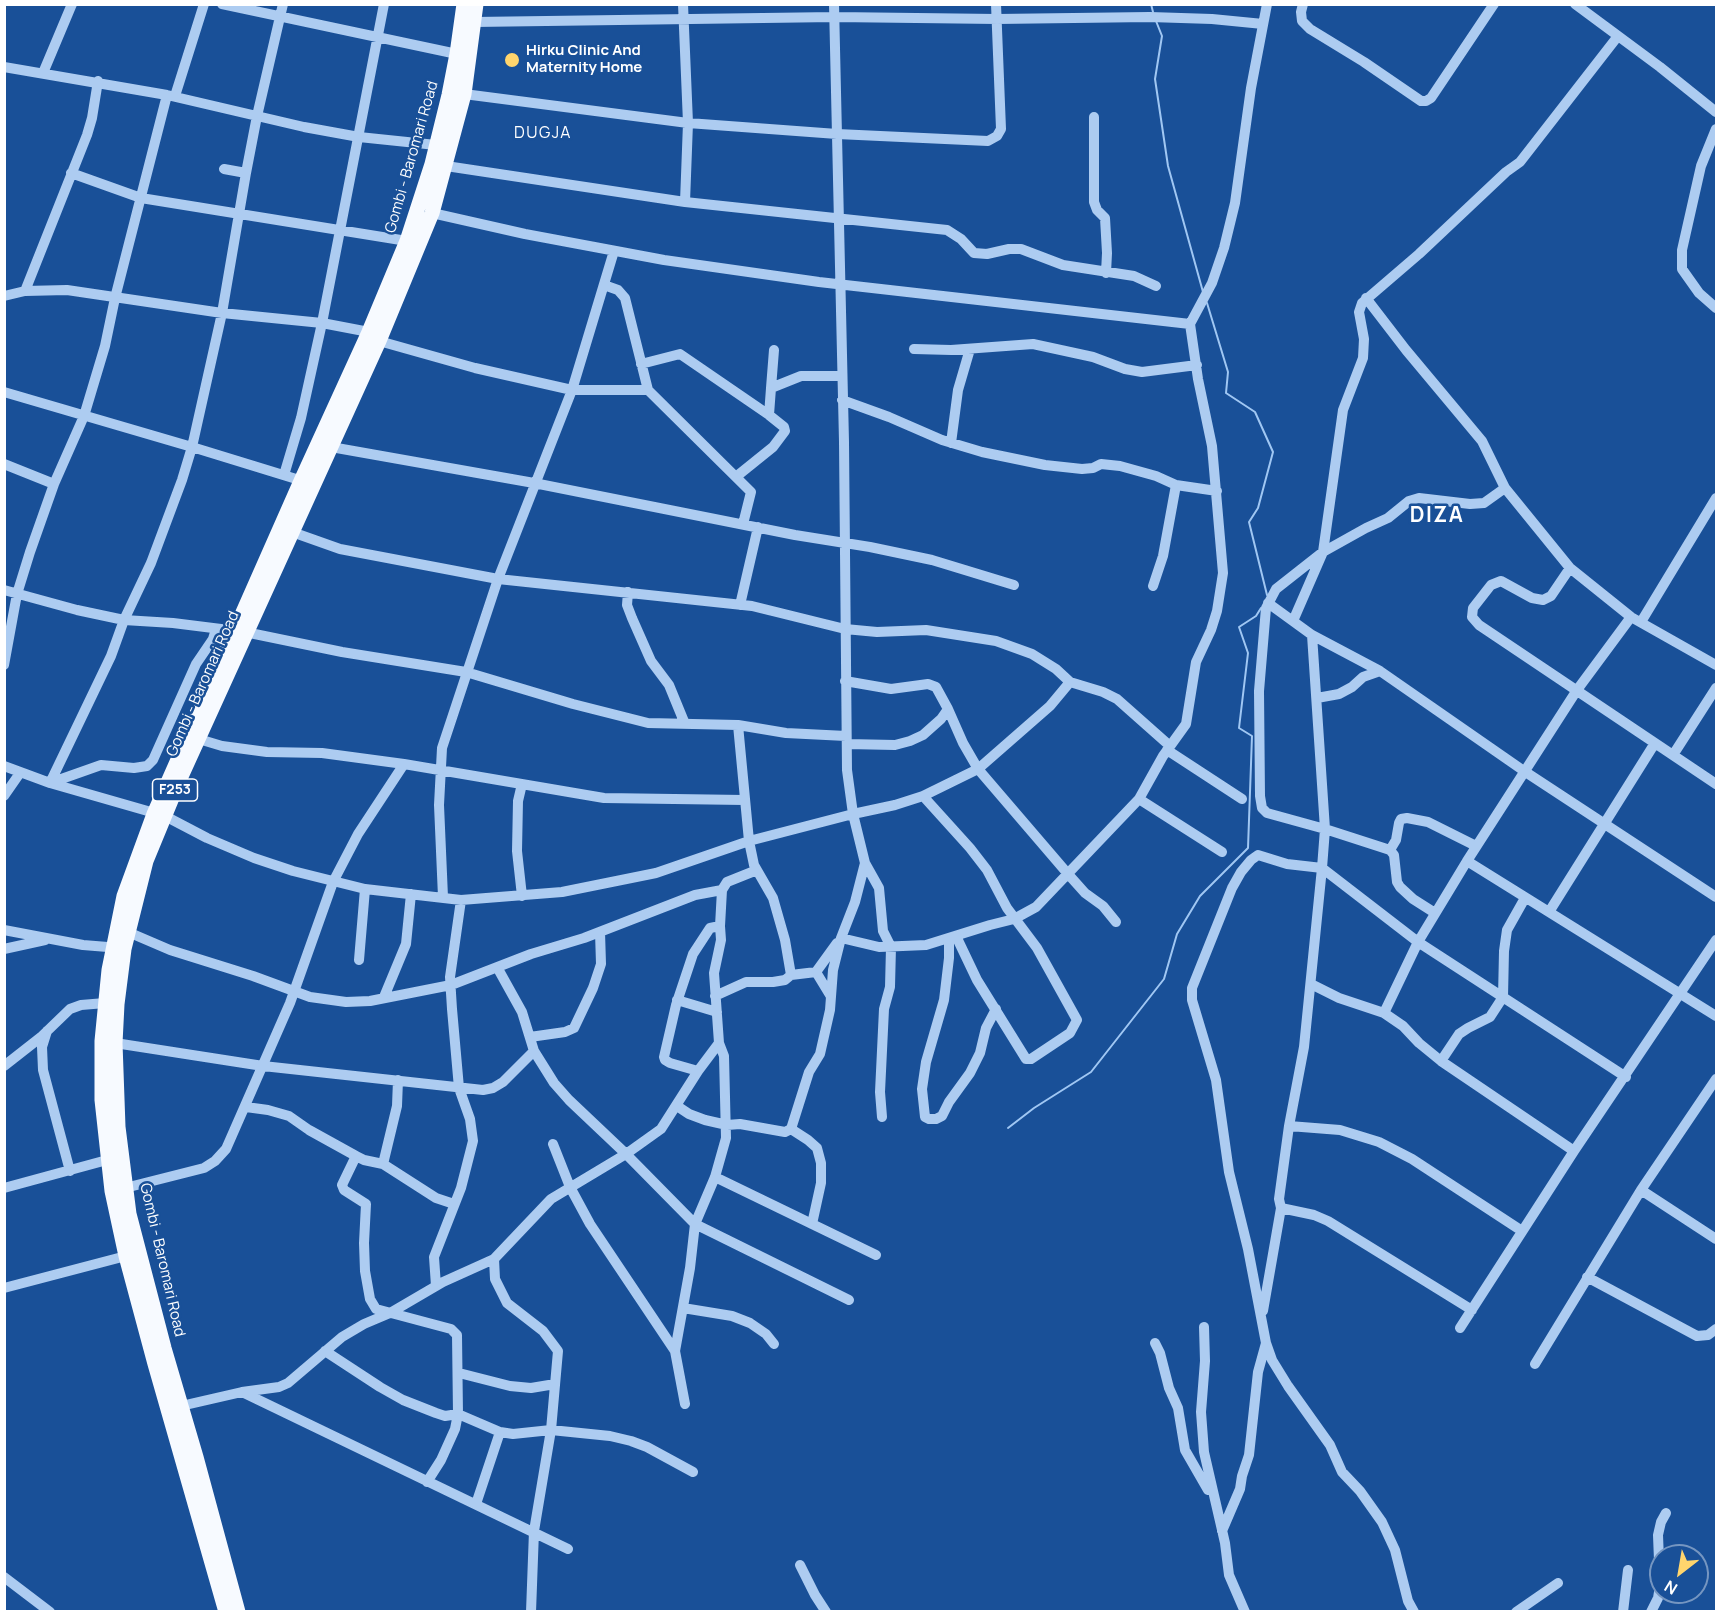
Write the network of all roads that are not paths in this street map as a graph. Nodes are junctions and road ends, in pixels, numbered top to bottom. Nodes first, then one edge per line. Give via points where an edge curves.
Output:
1 (72, 4) edge
2 (204, 4) edge
3 (222, 4) edge
4 (283, 4) edge
5 (384, 4) edge
6 (464, 4) edge
7 (476, 4) edge
8 (683, 4) edge
9 (834, 4) edge
10 (996, 4) edge
11 (1267, 4) edge
12 (1303, 4) edge
13 (1494, 4) edge
14 (1575, 4) edge
15 (834, 17) junction
16 (280, 18) junction
17 (684, 19) junction
18 (997, 19) junction
19 (474, 22) junction
20 (1263, 24) junction
21 (1618, 36) junction
22 (379, 37) junction
23 (457, 54) junction
24 (4, 67) edge
25 (43, 74) junction
26 (98, 81) junction
27 (464, 94) junction
28 (171, 96) junction
29 (1716, 112) edge
30 (257, 116) junction
31 (1094, 117) dead end
32 (688, 123) junction
33 (1716, 129) edge
34 (837, 134) junction
35 (359, 137) junction
36 (436, 145) junction
37 (446, 166) junction
38 (224, 169) dead end
39 (71, 173) junction
40 (246, 173) junction
41 (141, 198) junction
42 (685, 202) junction
43 (240, 213) junction
44 (432, 213) junction
45 (838, 219) junction
46 (340, 229) junction
47 (407, 241) junction
48 (614, 251) junction
49 (1106, 273) junction
50 (840, 283) junction
51 (604, 285) junction
52 (1156, 286) dead end
53 (25, 291) junction
54 (4, 296) edge
55 (115, 298) junction
56 (1366, 298) junction
57 (1716, 308) edge
58 (222, 313) junction
59 (322, 323) junction
60 (1190, 324) junction
61 (374, 337) junction
62 (914, 349) dead end
63 (774, 350) dead end
64 (970, 350) junction
65 (641, 364) junction
66 (1197, 365) junction
67 (842, 376) junction
68 (771, 388) junction
69 (572, 390) junction
70 (648, 390) junction
71 (4, 392) edge
72 (842, 400) junction
73 (769, 415) junction
74 (84, 416) junction
75 (951, 443) junction
76 (192, 447) junction
77 (331, 447) junction
78 (4, 464) edge
79 (284, 475) junction
80 (737, 476) junction
81 (307, 483) junction
82 (534, 483) junction
83 (54, 484) junction
84 (1176, 485) junction
85 (1505, 488) junction
86 (1217, 491) junction
87 (1715, 502) edge
88 (743, 525) junction
89 (758, 527) junction
90 (292, 532) junction
91 (844, 544) junction
92 (1323, 552) junction
93 (1570, 568) junction
94 (498, 579) junction
95 (1014, 585) dead end
96 (1153, 586) dead end
97 (4, 591) edge
98 (628, 592) junction
99 (17, 594) junction
100 (1268, 603) junction
101 (740, 605) junction
102 (1636, 619) junction
103 (124, 620) junction
104 (1293, 621) junction
105 (216, 629) junction
106 (845, 629) junction
107 (240, 632) junction
108 (1312, 635) junction
109 (4, 665) edge
110 (1716, 666) edge
111 (1380, 671) junction
112 (466, 672) junction
113 (845, 681) junction
114 (1070, 682) junction
115 (1716, 688) edge
116 (1577, 690) junction
117 (1317, 698) junction
118 (948, 710) junction
119 (685, 724) junction
120 (738, 725) junction
121 (193, 737) junction
122 (846, 740) junction
123 (1655, 743) junction
124 (1169, 748) junction
125 (1673, 755) junction
126 (404, 764) junction
127 (4, 766) edge
128 (978, 769) junction
129 (441, 770) junction
130 (1524, 771) junction
131 (20, 773) junction
132 (50, 783) junction
133 (522, 784) junction
134 (1716, 784) edge
135 (4, 796) edge
136 (923, 796) junction
137 (1242, 798) dead end
138 (1138, 799) junction
139 (744, 800) junction
140 (853, 814) junction
141 (160, 815) junction
142 (1604, 823) junction
143 (1325, 829) junction
144 (749, 841) junction
145 (1476, 846) junction
146 (1390, 850) junction
147 (1222, 852) dead end
148 (1467, 861) junction
149 (865, 863) junction
150 (1322, 868) junction
151 (757, 870) junction
152 (1068, 874) junction
153 (333, 882) junction
154 (364, 889) junction
155 (722, 890) junction
156 (411, 894) junction
157 (522, 896) junction
158 (443, 897) junction
159 (1716, 897) edge
160 (1525, 898) junction
161 (461, 900) junction
162 (1549, 912) junction
163 (1435, 913) junction
164 (1014, 919) junction
165 (1116, 922) dead end
166 (720, 926) junction
167 (4, 930) edge
168 (128, 932) junction
169 (600, 932) junction
170 (953, 937) junction
171 (841, 938) junction
172 (49, 939) junction
173 (1716, 940) edge
174 (1419, 942) junction
175 (891, 947) junction
176 (118, 948) junction
177 (4, 949) edge
178 (359, 960) dead end
179 (497, 967) junction
180 (816, 972) junction
181 (791, 975) junction
182 (1311, 984) junction
183 (451, 985) junction
184 (293, 990) junction
185 (1681, 994) junction
186 (830, 995) junction
187 (715, 996) junction
188 (384, 997) junction
189 (1503, 997) junction
190 (677, 1000) junction
191 (105, 1003) junction
192 (996, 1009) junction
193 (717, 1012) junction
194 (1384, 1013) junction
195 (1716, 1016) edge
196 (47, 1031) junction
197 (530, 1037) junction
198 (115, 1043) junction
199 (719, 1043) junction
200 (534, 1051) junction
201 (1441, 1060) junction
202 (4, 1066) edge
203 (263, 1066) junction
204 (698, 1071) junction
205 (1626, 1077) junction
206 (1716, 1079) edge
207 (398, 1080) junction
208 (459, 1086) junction
209 (677, 1106) junction
210 (246, 1107) junction
211 (882, 1117) dead end
212 (727, 1125) junction
213 (1289, 1126) junction
214 (791, 1130) junction
215 (554, 1144) dead end
216 (1574, 1151) junction
217 (626, 1154) junction
218 (356, 1156) junction
219 (107, 1160) junction
220 (383, 1164) junction
221 (70, 1171) junction
222 (715, 1177) junction
223 (570, 1187) junction
224 (4, 1188) edge
225 (125, 1188) junction
226 (1641, 1190) junction
227 (454, 1204) junction
228 (1281, 1208) junction
229 (695, 1224) junction
230 (812, 1224) junction
231 (1522, 1231) junction
232 (1716, 1239) edge
233 (876, 1255) dead end
234 (126, 1256) junction
235 (494, 1259) junction
236 (1587, 1277) junction
237 (436, 1286) junction
238 (4, 1288) edge
239 (849, 1300) dead end
240 (683, 1308) junction
241 (1472, 1311) junction
242 (390, 1313) junction
243 (1262, 1314) junction
244 (1204, 1327) dead end
245 (1460, 1328) dead end
246 (1716, 1329) edge
247 (1155, 1343) dead end
248 (1266, 1343) junction
249 (774, 1344) dead end
250 (675, 1351) junction
251 (325, 1352) junction
252 (1536, 1364) dead end
253 (459, 1373) junction
254 (555, 1384) junction
255 (242, 1392) junction
256 (685, 1404) dead end
257 (181, 1406) junction
258 (458, 1414) junction
259 (551, 1430) junction
260 (500, 1432) junction
261 (693, 1472) dead end
262 (428, 1482) junction
263 (1214, 1498) junction
264 (476, 1504) junction
265 (1666, 1513) dead end
266 (534, 1531) junction
267 (1222, 1532) junction
268 (568, 1548) dead end
269 (800, 1564) dead end
270 (1628, 1570) dead end
271 (4, 1577) edge
272 (1558, 1583) dead end
273 (1408, 1606) edge
274 (50, 1611) edge
275 (226, 1611) edge
276 (238, 1611) edge
277 (531, 1611) edge
278 (826, 1611) edge
279 (1245, 1611) edge
280 (1414, 1611) edge
281 (1516, 1611) edge
282 (1623, 1611) edge
283 (1652, 1611) edge

1 - 25 street
2 - 28 street
3 - 16 street
4 - 16 street
5 - 22 street
6 - 23 main road, Gombi - Baromari Road / F253
7 - 19 main road, Gombi - Baromari Road / F253
8 - 17 street
9 - 15 street
10 - 18 street
11 - 20 street
12 - 13 street via 1302,21 1310,29 1420,101 1426,101
14 - 21 street
15 - 17 street
15 - 18 street
15 - 34 street
16 - 22 street
16 - 30 street
17 - 19 street
17 - 32 street
18 - 20 street via 1161,17
18 - 34 street via 1001,129 997,136 988,141
19 - 27 main road, Gombi - Baromari Road / F253
20 - 60 street via 1224,248 1212,283
21 - 29 street
21 - 56 street via 1520,162
22 - 23 street
22 - 35 street
23 - 36 main road, Gombi - Baromari Road / F253
24 - 25 street
25 - 26 street
26 - 28 street
26 - 39 street via 92,118
27 - 32 street
27 - 37 main road, Gombi - Baromari Road / F253
28 - 30 street
28 - 41 street
30 - 35 street
30 - 40 street
31 - 49 street via 1094,202 1105,218
32 - 34 street
32 - 42 street
33 - 57 street via 1701,166 1682,250 1682,269
34 - 45 street
35 - 36 street
35 - 46 street
36 - 47 main road, Gombi - Baromari Road / F253
37 - 42 street
37 - 44 main road, Gombi - Baromari Road / F253
38 - 40 street
39 - 41 street
39 - 53 street
40 - 43 street
41 - 43 street
41 - 55 street
42 - 45 street
43 - 46 street
43 - 58 street
44 - 48 street
44 - 61 main road, Gombi - Baromari Road / F253
45 - 49 street via 947,230 974,253 1021,249 1062,265
45 - 50 street
46 - 47 street
46 - 59 street
47 - 61 main road, Gombi - Baromari Road / F253
48 - 50 street
48 - 51 street
49 - 52 street via 1134,276
50 - 60 street
50 - 67 street
51 - 65 street via 623,293
51 - 69 street
53 - 54 street
53 - 55 street via 67,290
55 - 58 street
55 - 74 street
56 - 85 street via 1482,441
56 - 92 street via 1359,312 1363,358 1343,410
58 - 59 street
58 - 76 street
59 - 61 street
59 - 79 street
60 - 66 street
61 - 69 street via 475,368
61 - 77 main road, Gombi - Baromari Road / F253
61 - 81 main road, Gombi - Baromari Road / F253
62 - 64 street
63 - 68 street
64 - 66 street via 1033,344 1142,372
64 - 75 street via 958,390
65 - 70 street
65 - 73 street via 680,354
66 - 86 street
67 - 68 street via 801,376
67 - 72 street
68 - 73 street
69 - 70 street
69 - 82 street
70 - 80 street
71 - 74 street
72 - 75 street
72 - 91 street
73 - 80 street via 785,431 768,452
74 - 76 street
74 - 83 street
75 - 84 street via 1045,465 1082,469 1101,464 1120,466
76 - 79 street
76 - 103 street via 151,563
77 - 81 main road, Gombi - Baromari Road / F253
77 - 82 street
78 - 83 street
79 - 81 street
80 - 88 street via 751,492
81 - 90 main road, Gombi - Baromari Road / F253
81 - 107 main road, Gombi - Baromari Road / F253
82 - 88 street
82 - 94 street
83 - 99 street
84 - 86 street
84 - 96 street via 1164,556
85 - 92 street via 1484,502 1470,504 1419,498 1409,501 1388,518
85 - 93 street
86 - 124 street via 1223,573 1217,611 1196,662 1186,723
87 - 102 street
88 - 89 street
89 - 91 street
89 - 101 street
90 - 94 street via 340,549
90 - 107 main road, Gombi - Baromari Road / F253
91 - 95 street via 932,560
91 - 106 street
92 - 100 street via 1282,585
92 - 104 street
93 - 102 street
93 - 116 street via 1551,596 1543,600 1500,581 1491,585 1473,608 1472,616 1479,625
94 - 98 street
94 - 112 street
97 - 99 street
98 - 101 street
98 - 119 street via 632,618 651,661 669,685
99 - 103 street
99 - 109 street
100 - 104 street
100 - 143 street via 1259,691 1262,807 1268,813
101 - 106 street
102 - 110 street
102 - 116 street
103 - 105 street
103 - 132 street via 111,656
104 - 108 street
105 - 107 street
105 - 132 street via 147,766 101,765
106 - 113 street
106 - 114 street via 926,630 996,641 1032,654
107 - 112 street
107 - 121 main road, Gombi - Baromari Road / F253
108 - 111 street
108 - 117 street
111 - 117 street via 1363,677 1339,694
111 - 130 street
112 - 119 street via 618,717
112 - 129 street via 442,748
113 - 118 street via 891,689 928,684 936,687
113 - 122 street
114 - 124 street via 1117,699
114 - 128 street via 1050,706
115 - 125 street
116 - 123 street
116 - 130 street
117 - 143 street
118 - 122 street via 923,735 910,741 895,745
118 - 128 street
119 - 120 street
120 - 122 street
120 - 139 street
121 - 126 street via 252,750 322,753
121 - 141 main road, Gombi - Baromari Road / F253
122 - 140 street
123 - 125 street
123 - 142 street
124 - 137 street
124 - 138 street
125 - 134 street
126 - 129 street
126 - 153 street via 358,834
127 - 131 street
128 - 136 street
128 - 152 street
129 - 133 street
129 - 158 street
130 - 142 street
130 - 145 street
131 - 132 street
131 - 135 street
132 - 141 street
133 - 139 street via 604,798
133 - 157 street via 518,801
136 - 140 street
136 - 164 street via 987,870
138 - 147 street
138 - 152 street
139 - 144 street
140 - 144 street
140 - 149 street
141 - 153 street via 254,858
141 - 168 main road, Gombi - Baromari Road / F253
141 - 176 main road, Gombi - Baromari Road / F253 via 124,896
142 - 159 street
142 - 162 street
143 - 146 street
143 - 150 street
144 - 151 street
144 - 157 street via 656,873
145 - 146 street via 1428,822 1407,818 1401,819
145 - 148 street
146 - 163 street via 1400,887
148 - 160 street
148 - 163 street
149 - 171 street
149 - 175 street via 879,888 883,931
150 - 174 street
150 - 182 street
150 - 243 street via 1287,864 1258,855 1251,860 1232,888 1192,988 1194,1011 1216,1080 1229,1172
151 - 155 street via 727,882
151 - 181 street via 773,898
152 - 164 street via 1036,907
152 - 165 street
153 - 154 street
153 - 184 street
154 - 156 street
154 - 178 street
155 - 166 street
155 - 169 street via 695,895
156 - 158 street
156 - 188 street via 406,944
157 - 161 street
158 - 161 street
160 - 162 street
160 - 189 street via 1504,941
161 - 183 street
162 - 185 street
163 - 174 street
164 - 170 street
164 - 192 street via 1038,948 1077,1020 1070,1033 1026,1059
166 - 187 street
166 - 190 street via 710,928 697,947
167 - 172 street
168 - 176 main road, Gombi - Baromari Road / F253
168 - 184 street via 170,950
169 - 179 street
169 - 197 street via 601,963 574,1028
170 - 175 street via 926,945
170 - 192 street
170 - 192 street via 944,1000 921,1089 925,1117 942,1116 970,1073
171 - 175 street
171 - 180 street
171 - 186 street
172 - 176 street
172 - 177 street
173 - 185 street
174 - 189 street
174 - 194 street
175 - 211 street via 890,987 884,1009
176 - 191 main road, Gombi - Baromari Road / F253
176 - 198 main road, Gombi - Baromari Road / F253
179 - 183 street
179 - 197 street via 522,1012
180 - 181 street
180 - 186 street
181 - 187 street via 773,982 746,982
182 - 194 street
182 - 213 street
183 - 188 street
183 - 208 street
184 - 188 street via 346,1002
184 - 203 street
185 - 195 street
185 - 205 street
186 - 214 street via 820,1054 809,1072
187 - 193 street
189 - 201 street via 1490,1017 1459,1034
189 - 205 street
190 - 193 street
190 - 204 street via 665,1060
191 - 196 street via 70,1009
191 - 219 main road, Gombi - Baromari Road / F253 via 102,1100
193 - 199 street
194 - 201 street
196 - 202 street
196 - 221 street via 42,1047 43,1070
197 - 200 street
198 - 203 street
198 - 225 main road, Gombi - Baromari Road / F253
199 - 204 street
199 - 212 street via 724,1056
200 - 208 street via 493,1088
200 - 217 street via 569,1100
201 - 216 street
203 - 207 street
203 - 210 street
204 - 209 street
205 - 216 street
206 - 226 street
207 - 208 street
207 - 220 street via 397,1106
208 - 227 street via 473,1141
209 - 212 street via 689,1114
209 - 217 street via 661,1130
210 - 218 street via 289,1116
210 - 225 street via 226,1149 215,1161 204,1168
212 - 214 street
212 - 222 street
213 - 228 street
213 - 231 street via 1340,1130 1379,1142 1412,1159
214 - 230 street via 817,1148 821,1163
215 - 223 street
216 - 231 street
217 - 223 street
217 - 229 street
218 - 220 street
218 - 242 street via 342,1185 366,1204 364,1243 369,1293 376,1309
219 - 221 street
219 - 234 main road, Gombi - Baromari Road / F253
220 - 227 street via 436,1198
221 - 224 street
222 - 229 street
222 - 230 street
223 - 235 street via 550,1199
223 - 250 street via 590,1224
225 - 257 main road, Gombi - Baromari Road / F253
226 - 232 street
226 - 236 street
227 - 237 street via 434,1257
228 - 241 street via 1328,1221
228 - 243 street
229 - 239 street
229 - 240 street
230 - 233 street
231 - 241 street
234 - 238 street
234 - 275 main road, Gombi - Baromari Road / F253
235 - 237 street
235 - 254 street via 495,1279 507,1303 543,1331 558,1351
236 - 246 street via 1696,1336 1708,1335
236 - 252 street
237 - 242 street
240 - 249 street via 750,1323
240 - 250 street
241 - 245 street
242 - 251 street via 364,1323
242 - 253 street via 451,1329 459,1342
243 - 248 street
244 - 263 street via 1201,1412 1204,1452
247 - 263 street via 1178,1408 1185,1450
248 - 267 street via 1258,1372 1249,1455
248 - 273 street via 1272,1360 1330,1445 1342,1472 1382,1522 1395,1550
250 - 256 street
251 - 255 street via 288,1383
251 - 258 street via 403,1400 445,1416
253 - 254 street via 510,1386
253 - 258 street
254 - 259 street
255 - 257 street
255 - 262 street
257 - 276 main road, Gombi - Baromari Road / F253
258 - 260 street
258 - 262 street via 455,1429
259 - 260 street
259 - 261 street via 631,1441
259 - 266 street
260 - 264 street
262 - 264 street
263 - 267 street
264 - 266 street
265 - 283 street via 1658,1534 1660,1586
266 - 268 street
266 - 277 street
267 - 279 street via 1229,1575
269 - 278 street
270 - 282 street
271 - 274 street
272 - 281 street
273 - 280 street

